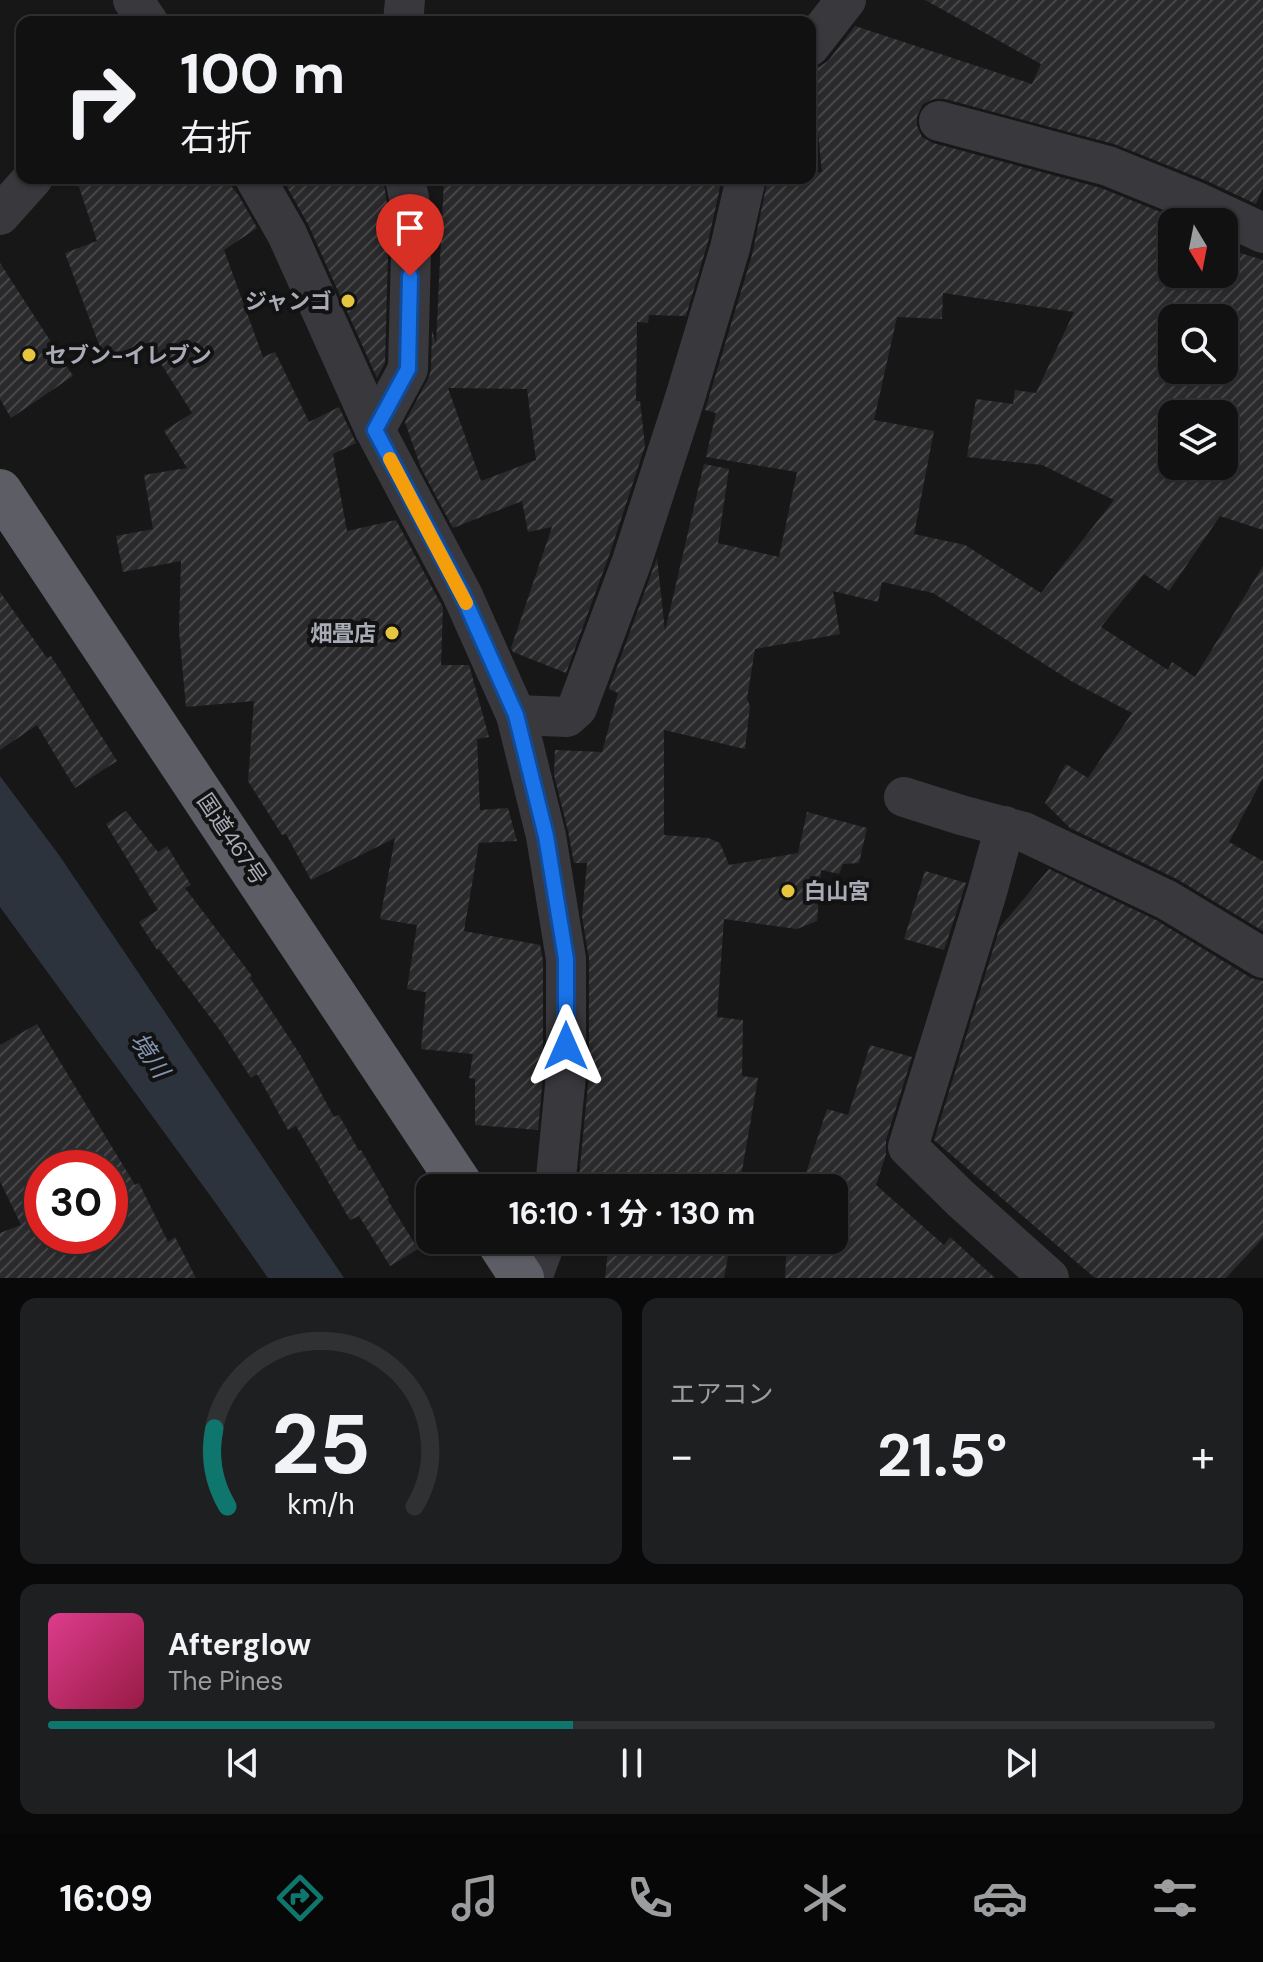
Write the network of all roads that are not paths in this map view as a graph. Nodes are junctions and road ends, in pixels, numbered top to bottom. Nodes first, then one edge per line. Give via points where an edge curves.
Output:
1 (846, 0) edge
2 (816, 38) edge
3 (939, 121) dead end
4 (28, 184) edge
5 (258, 184) edge
6 (406, 184) edge
7 (745, 184) edge
8 (0, 215) edge
9 (1263, 233) edge
10 (375, 430) junction
11 (0, 491) edge
12 (516, 715) junction
13 (904, 797) dead end
14 (1005, 826) junction
15 (1263, 958) edge
16 (454, 1174) edge
17 (556, 1174) edge
18 (506, 1254) edge
19 (541, 1254) edge
20 (522, 1278) edge
21 (532, 1278) edge
22 (1049, 1278) edge

1 - 2 street
3 - 9 street via 1108,166
4 - 8 street
5 - 10 street via 287,234
6 - 10 street via 412,214 408,369
7 - 12 street via 684,401 577,708 567,717
10 - 12 street via 462,594
11 - 16 highway, 国道467号
12 - 17 street via 546,836 566,959 566,1075
13 - 14 street
14 - 15 street via 1167,900
14 - 22 street via 908,1147
18 - 20 highway
19 - 21 street

